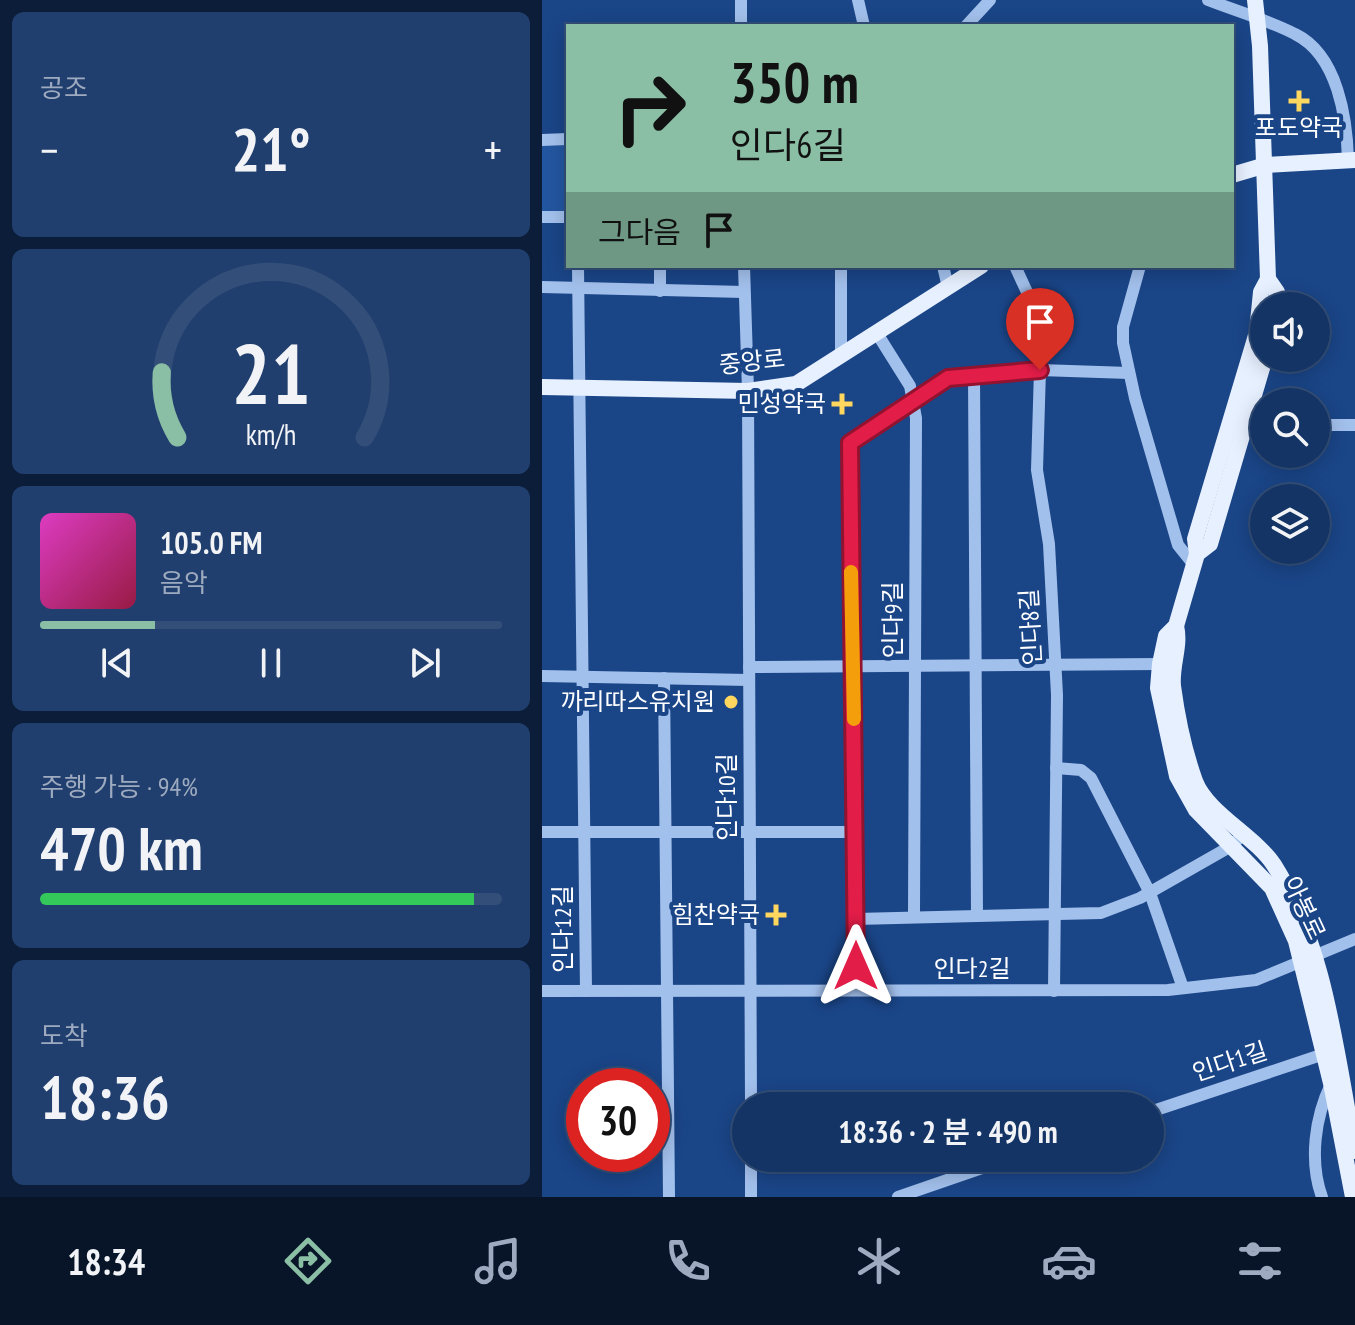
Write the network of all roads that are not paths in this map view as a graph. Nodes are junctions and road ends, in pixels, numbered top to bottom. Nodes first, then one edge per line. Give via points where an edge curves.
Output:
1 (741, 0) edge
2 (858, 0) edge
3 (990, 0) edge
4 (1208, 0) edge
5 (1255, 0) edge
6 (1257, 20) junction
7 (741, 24) edge
8 (864, 24) edge
9 (968, 24) edge
10 (566, 139) edge
11 (542, 140) edge
12 (1352, 160) edge
13 (1266, 165) junction
14 (1234, 174) edge
15 (542, 217) edge
16 (566, 217) edge
17 (578, 268) edge
18 (660, 268) edge
19 (744, 268) edge
20 (841, 268) edge
21 (943, 268) edge
22 (978, 268) edge
23 (1016, 268) edge
24 (1139, 268) edge
25 (1268, 279) junction
26 (542, 287) edge
27 (948, 287) junction
28 (578, 288) junction
29 (660, 291) junction
30 (744, 292) junction
31 (1277, 292) edge
32 (878, 335) junction
33 (841, 355) junction
34 (1040, 370) junction
35 (1261, 372) edge
36 (1129, 373) junction
37 (974, 374) junction
38 (542, 387) edge
39 (579, 387) junction
40 (748, 391) junction
41 (913, 400) junction
42 (1246, 424) junction
43 (1250, 424) edge
44 (1330, 425) edge
45 (1355, 425) edge
46 (1196, 559) junction
47 (1176, 626) junction
48 (1160, 664) junction
49 (853, 667) junction
50 (914, 667) junction
51 (974, 667) junction
52 (1055, 667) junction
53 (749, 674) junction
54 (542, 676) edge
55 (585, 676) junction
56 (664, 678) junction
57 (1056, 768) junction
58 (542, 832) edge
59 (585, 832) junction
60 (856, 832) junction
61 (665, 833) junction
62 (750, 833) junction
63 (1238, 839) junction
64 (1150, 893) junction
65 (1054, 914) junction
66 (914, 915) junction
67 (977, 915) junction
68 (856, 919) junction
69 (1355, 939) edge
70 (1308, 957) junction
71 (1183, 988) junction
72 (668, 990) junction
73 (750, 990) junction
74 (856, 990) junction
75 (542, 991) edge
76 (586, 991) junction
77 (1054, 991) junction
78 (1324, 1054) junction
79 (1331, 1083) junction
80 (751, 1092) edge
81 (1164, 1107) edge
82 (1355, 1151) edge
83 (751, 1172) edge
84 (970, 1172) edge
85 (669, 1197) edge
86 (751, 1197) edge
87 (898, 1197) edge
88 (1322, 1197) edge
89 (1353, 1197) edge

1 - 7 street
2 - 8 street
3 - 9 street
4 - 6 street
5 - 6 main road, 아봉로
6 - 12 street via 1297,35 1332,76 1346,116
6 - 13 main road, 아봉로
10 - 11 street
12 - 13 main road
13 - 14 main road
13 - 25 main road, 아봉로
15 - 16 street
17 - 28 street, 인다12길
18 - 29 street
19 - 30 street, 인다10길
20 - 33 street
21 - 27 street
22 - 27 main road, 중앙로
23 - 34 street, 인다8길 via 1032,303
24 - 36 street via 1123,327
25 - 31 main road, 아봉로
25 - 46 main road, 아봉로 via 1195,539
26 - 28 street
27 - 32 main road, 중앙로
28 - 29 street
28 - 39 street, 인다12길
29 - 30 street
30 - 40 street, 인다10길
32 - 33 main road, 중앙로
32 - 41 street, 인다9길
33 - 40 main road, 중앙로 via 796,384
34 - 36 street
34 - 37 street
34 - 52 street, 인다8길 via 1037,470 1049,544
35 - 42 main road, 아봉로
36 - 46 street via 1178,545
37 - 41 street via 948,378
37 - 51 street
38 - 39 main road, 중앙로
39 - 40 main road, 중앙로
39 - 55 street, 인다12길
40 - 53 street, 인다10길
41 - 49 street via 850,443
41 - 50 street, 인다9길
42 - 43 street
42 - 46 main road, 아봉로 via 1210,544
44 - 45 street
46 - 47 main road, 아봉로
47 - 48 main road, 아봉로 via 1166,636
47 - 63 main road, 아봉로 via 1173,686 1192,772
48 - 52 street
48 - 63 main road, 아봉로 via 1158,688 1184,793
49 - 50 street
49 - 53 street
49 - 60 street
50 - 51 street
50 - 66 street, 인다9길
51 - 52 street
51 - 67 street
52 - 57 street, 인다8길
53 - 56 street
53 - 62 street, 인다10길
54 - 55 street
55 - 56 street
55 - 59 street, 인다12길
56 - 61 street
57 - 64 street via 1081,770 1091,778
57 - 65 street, 인다8길
58 - 59 street
59 - 61 street
59 - 76 street, 인다12길
60 - 62 street
60 - 68 street
61 - 62 street
61 - 72 street
62 - 73 street, 인다10길
63 - 64 street
63 - 70 main road, 아봉로 via 1272,862
64 - 65 street via 1101,913
64 - 71 street
65 - 67 street
65 - 77 street, 인다8길
66 - 67 street
66 - 68 street
68 - 74 street
69 - 70 street, 인다2길
70 - 71 street, 인다2길 via 1256,980
70 - 78 main road, 아봉로
70 - 82 main road, 아봉로
71 - 77 street, 인다2길
72 - 73 street, 인다2길
72 - 76 street, 인다2길
72 - 85 street
73 - 74 street, 인다2길
73 - 80 street, 인다10길
74 - 77 street, 인다2길
75 - 76 street, 인다2길
78 - 79 main road, 아봉로
78 - 81 street, 인다1길
79 - 88 street via 1316,1117
79 - 89 main road, 아봉로
83 - 86 street
84 - 87 street

